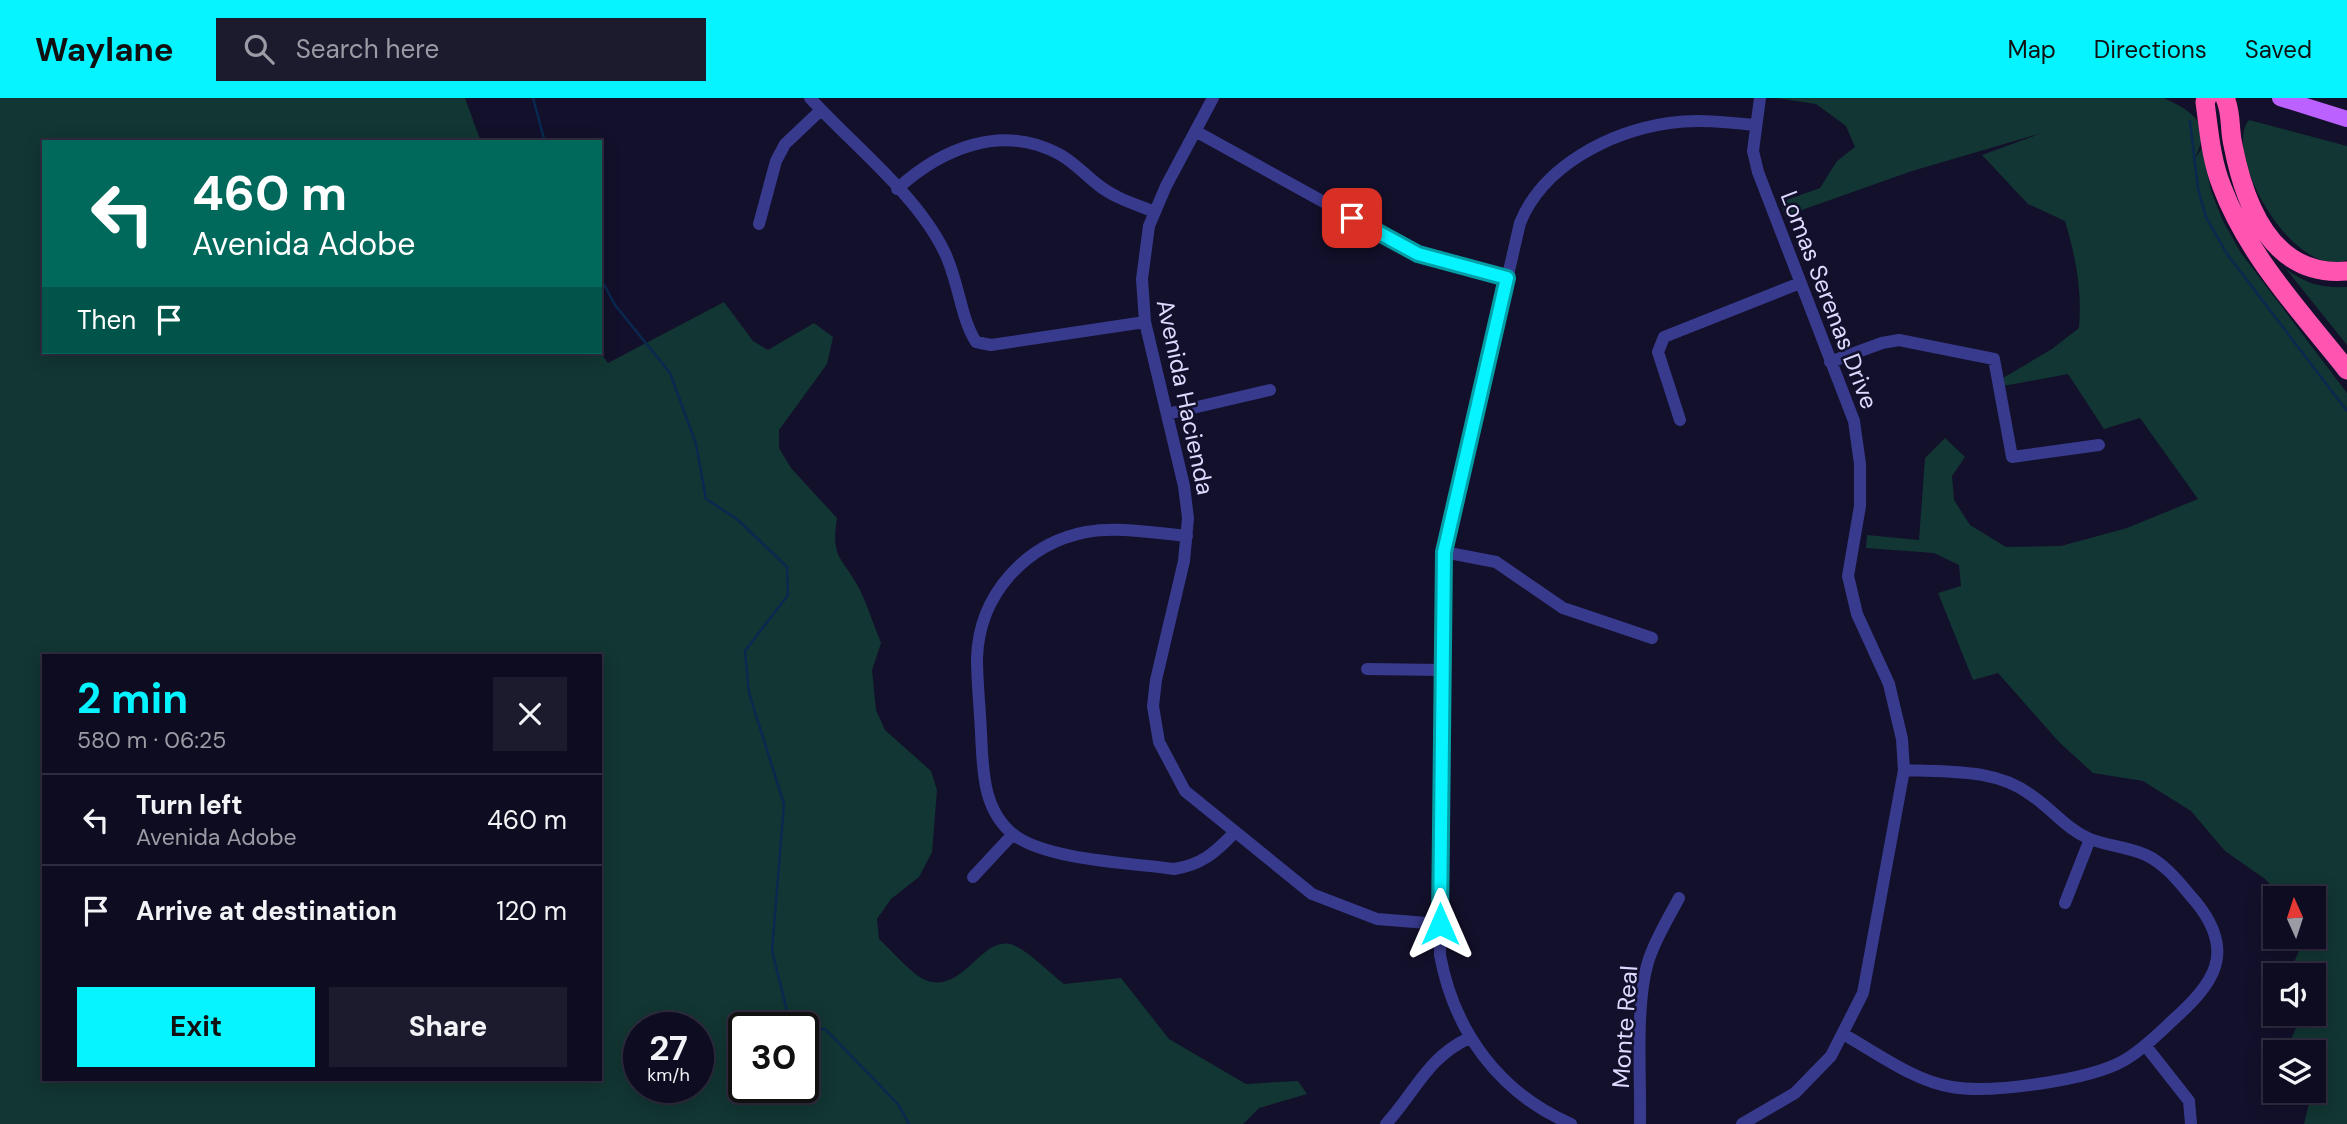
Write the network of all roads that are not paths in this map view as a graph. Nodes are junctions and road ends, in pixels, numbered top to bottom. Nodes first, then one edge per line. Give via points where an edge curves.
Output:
1 (810, 98) edge
2 (1213, 98) edge
3 (1760, 98) edge
4 (2207, 98) edge
5 (2225, 98) edge
6 (2280, 98) edge
7 (2312, 98) edge
8 (821, 110) junction
9 (2327, 113) junction
10 (2347, 119) edge
11 (1754, 125) junction
12 (1197, 132) junction
13 (897, 189) junction
14 (1156, 212) junction
15 (759, 224) dead end
16 (2347, 271) edge
17 (1507, 278) junction
18 (1800, 282) junction
19 (1145, 322) junction
20 (1830, 362) junction
21 (2347, 370) edge
22 (1270, 390) dead end
23 (1167, 415) junction
24 (1680, 420) dead end
25 (2099, 445) dead end
26 (1187, 536) junction
27 (1444, 552) junction
28 (1652, 638) dead end
29 (1367, 669) dead end
30 (1442, 670) junction
31 (1904, 770) junction
32 (1234, 833) junction
33 (1013, 834) junction
34 (2090, 839) junction
35 (974, 877) dead end
36 (1679, 898) dead end
37 (2065, 903) dead end
38 (1440, 924) junction
39 (1843, 1034) junction
40 (1469, 1038) junction
41 (2145, 1045) junction
42 (1749, 1123) edge
43 (1385, 1124) edge
44 (1571, 1124) edge
45 (1640, 1124) edge
46 (2191, 1124) edge

1 - 8 street
2 - 12 street, Avenida Hacienda
3 - 11 street, Lomas Serenas Drive
4 - 21 highway via 2212,153 2236,218 2265,267
5 - 16 highway via 2245,192 2278,249 2314,271
6 - 9 main road
7 - 9 main road
8 - 13 street
8 - 15 street via 780,153
9 - 10 main road
11 - 17 street via 1667,124 1615,139 1567,164 1528,203
11 - 18 street, Lomas Serenas Drive via 1752,151 1758,172
12 - 14 street, Avenida Hacienda
12 - 17 street via 1418,254
13 - 14 street via 965,144 995,140 1057,152 1115,196
13 - 19 street via 944,250 959,285 968,330 976,342 991,345
14 - 19 street, Avenida Hacienda via 1149,226 1142,279
17 - 27 street
18 - 20 street, Lomas Serenas Drive
18 - 24 street via 1664,337 1658,352
19 - 23 street, Avenida Hacienda
20 - 25 street via 1899,340 1994,359 2012,457
20 - 31 street, Lomas Serenas Drive via 1854,421 1860,464 1860,506 1848,576 1857,614 1889,684
22 - 23 street
23 - 26 street, Avenida Hacienda via 1184,486
26 - 32 street, Avenida Hacienda via 1153,706 1159,742 1177,780
26 - 33 street via 1087,532 1033,553 1000,586 983,620 977,657 980,720 986,793 995,814
27 - 28 street via 1496,562 1563,608
27 - 30 street
29 - 30 street
30 - 38 street
31 - 34 street via 1978,773 2015,785
31 - 39 street, Lomas Serenas Drive via 1863,993
32 - 33 street via 1212,856 1174,869 1047,851
32 - 38 street, Avenida Hacienda via 1312,894 1377,919
33 - 35 street
34 - 37 street
34 - 41 street via 2146,856 2173,874 2206,915 2219,943 2213,977 2201,995
36 - 45 street, Monte Real via 1647,965
38 - 40 street via 1445,985
39 - 41 street via 1924,1079 1972,1090 2089,1074 2123,1062
39 - 42 street, Lomas Serenas Drive via 1831,1056 1795,1093
40 - 43 street via 1428,1066 1411,1097
40 - 44 street via 1501,1077 1544,1112
41 - 46 street via 2189,1101

